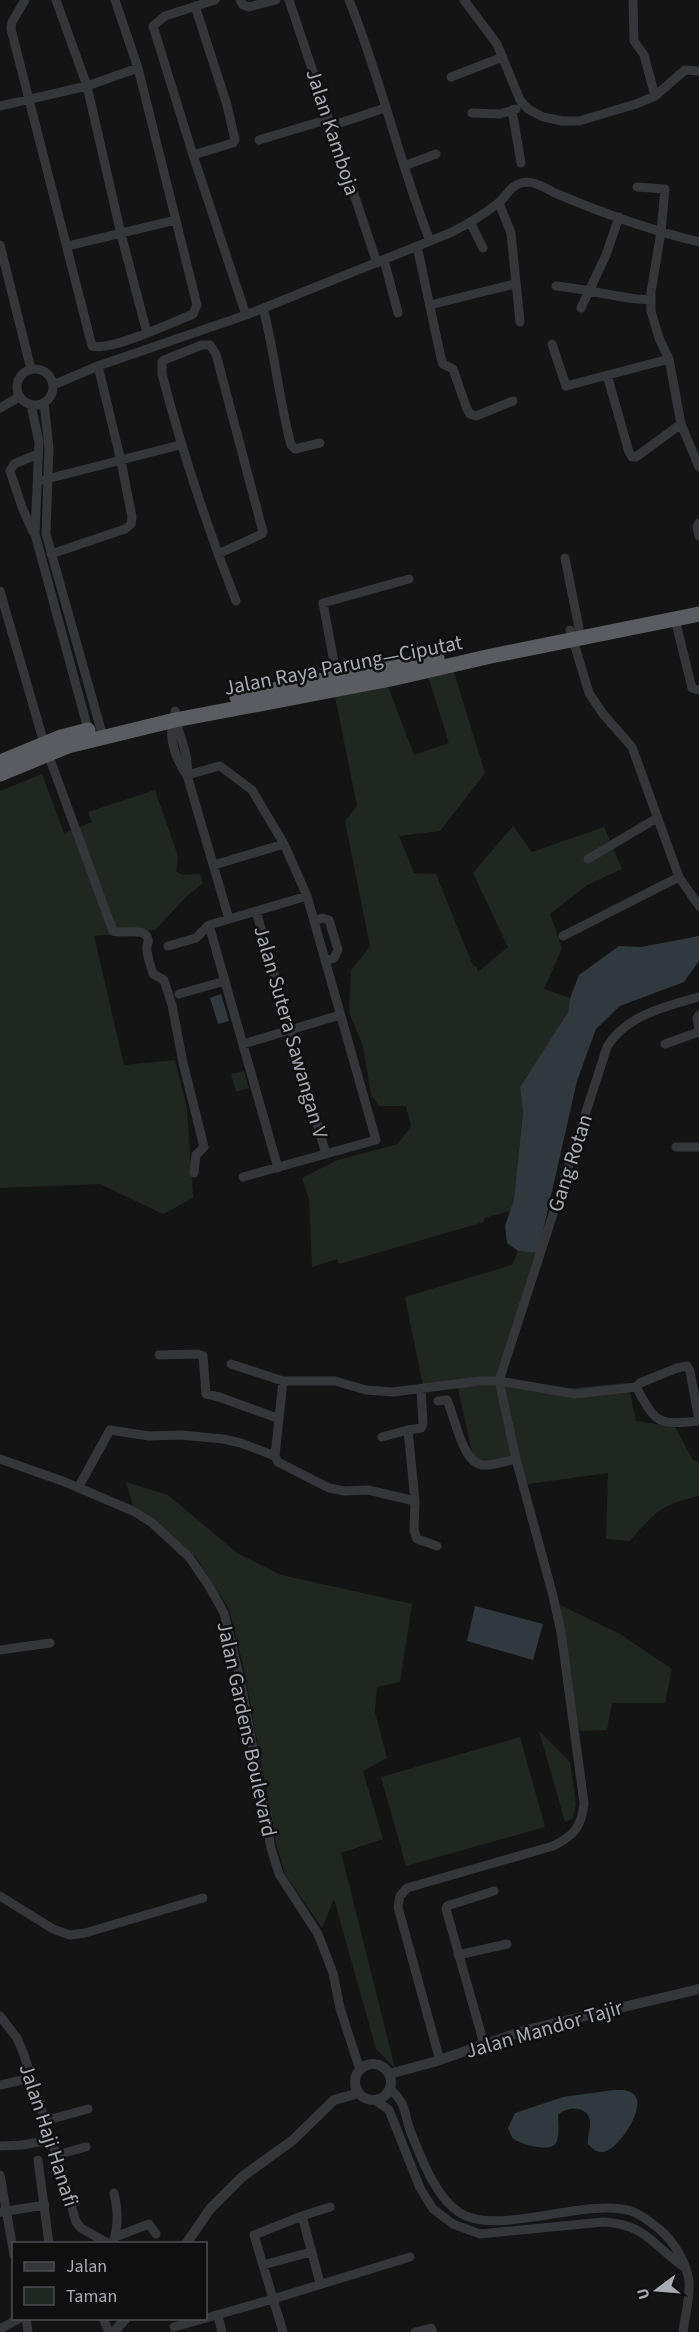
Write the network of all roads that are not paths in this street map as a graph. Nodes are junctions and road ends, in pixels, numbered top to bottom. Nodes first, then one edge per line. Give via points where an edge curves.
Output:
1 (25, 0) edge
2 (56, 0) edge
3 (116, 0) edge
4 (215, 0) edge
5 (240, 0) edge
6 (276, 0) edge
7 (289, 0) edge
8 (349, 0) edge
9 (465, 0) edge
10 (633, 0) edge
11 (195, 6) junction
12 (503, 57) junction
13 (138, 68) junction
14 (699, 71) edge
15 (451, 77) dead end
16 (87, 86) junction
17 (655, 96) junction
18 (29, 99) junction
19 (523, 104) junction
20 (0, 106) edge
21 (385, 108) junction
22 (512, 111) junction
23 (472, 113) dead end
24 (330, 122) junction
25 (259, 140) dead end
26 (436, 154) dead end
27 (193, 155) junction
28 (521, 163) dead end
29 (404, 166) junction
30 (637, 187) dead end
31 (500, 203) junction
32 (620, 217) junction
33 (175, 220) junction
34 (470, 222) junction
35 (661, 232) junction
36 (121, 234) junction
37 (430, 241) junction
38 (699, 242) edge
39 (0, 245) edge
40 (67, 246) junction
41 (417, 246) junction
42 (483, 248) dead end
43 (380, 262) junction
44 (515, 284) junction
45 (556, 286) dead end
46 (588, 291) junction
47 (651, 300) junction
48 (430, 306) junction
49 (263, 308) junction
50 (581, 308) dead end
51 (398, 313) dead end
52 (246, 315) junction
53 (520, 322) dead end
54 (147, 333) junction
55 (552, 344) dead end
56 (669, 359) junction
57 (98, 366) junction
58 (31, 369) junction
59 (608, 375) junction
60 (53, 385) junction
61 (19, 396) junction
62 (513, 401) dead end
63 (44, 403) junction
64 (31, 405) junction
65 (0, 408) edge
66 (681, 424) junction
67 (320, 443) dead end
68 (180, 445) junction
69 (38, 454) junction
70 (121, 461) junction
71 (699, 467) edge
72 (48, 479) junction
73 (36, 481) junction
74 (699, 523) edge
75 (35, 534) junction
76 (699, 536) edge
77 (51, 554) junction
78 (218, 554) junction
79 (565, 558) dead end
80 (409, 579) dead end
81 (0, 591) edge
82 (236, 601) dead end
83 (699, 606) edge
84 (699, 614) edge
85 (675, 619) junction
86 (574, 633) junction
87 (390, 673) junction
88 (336, 678) junction
89 (699, 690) edge
90 (175, 716) junction
91 (96, 733) junction
92 (46, 749) junction
93 (0, 762) edge
94 (0, 774) edge
95 (187, 775) junction
96 (657, 818) junction
97 (284, 844) junction
98 (588, 859) dead end
99 (214, 865) junction
100 (679, 877) junction
101 (307, 896) junction
102 (699, 906) edge
103 (256, 911) junction
104 (229, 919) junction
105 (314, 921) junction
106 (209, 925) junction
107 (563, 936) dead end
108 (168, 946) dead end
109 (325, 961) junction
110 (225, 981) junction
111 (179, 994) dead end
112 (699, 997) edge
113 (340, 1015) junction
114 (699, 1015) edge
115 (290, 1030) junction
116 (699, 1031) edge
117 (243, 1044) junction
118 (665, 1044) dead end
119 (676, 1147) dead end
120 (699, 1147) edge
121 (326, 1154) junction
122 (278, 1167) junction
123 (194, 1173) dead end
124 (243, 1177) dead end
125 (159, 1355) dead end
126 (231, 1364) dead end
127 (283, 1381) junction
128 (499, 1381) junction
129 (636, 1387) junction
130 (421, 1390) junction
131 (438, 1401) dead end
132 (278, 1418) junction
133 (699, 1421) edge
134 (408, 1430) junction
135 (382, 1437) dead end
136 (275, 1456) junction
137 (0, 1459) edge
138 (516, 1459) junction
139 (78, 1488) junction
140 (415, 1501) junction
141 (437, 1546) dead end
142 (50, 1644) dead end
143 (0, 1650) edge
144 (494, 1891) dead end
145 (0, 1896) edge
146 (203, 1898) dead end
147 (507, 1944) dead end
148 (458, 1955) junction
149 (699, 1989) edge
150 (0, 2016) edge
151 (484, 2044) junction
152 (439, 2057) dead end
153 (360, 2070) junction
154 (389, 2074) junction
155 (31, 2078) junction
156 (0, 2085) edge
157 (390, 2090) junction
158 (359, 2093) junction
159 (375, 2100) junction
160 (88, 2109) dead end
161 (44, 2121) junction
162 (50, 2140) junction
163 (0, 2146) edge
164 (86, 2146) dead end
165 (56, 2155) junction
166 (38, 2160) dead end
167 (0, 2175) edge
168 (114, 2193) dead end
169 (45, 2205) junction
170 (330, 2207) dead end
171 (3, 2211) edge
172 (302, 2216) junction
173 (156, 2234) dead end
174 (112, 2241) edge
175 (49, 2242) edge
176 (187, 2242) edge
177 (12, 2247) edge
178 (311, 2252) junction
179 (410, 2257) dead end
180 (263, 2265) junction
181 (684, 2267) junction
182 (699, 2280) edge
183 (689, 2282) junction
184 (320, 2283) junction
185 (273, 2300) junction
186 (218, 2315) junction
187 (207, 2318) edge
188 (18, 2320) edge
189 (125, 2320) edge
190 (198, 2320) edge
191 (174, 2326) edge
192 (0, 2329) edge
193 (114, 2332) edge
194 (222, 2332) edge
195 (283, 2332) edge
196 (415, 2332) edge
197 (433, 2332) edge
198 (683, 2332) edge

1 - 18 street via 11,29
2 - 16 street
3 - 13 street
4 - 11 street
5 - 6 street via 249,7
7 - 24 street, Jalan Kamboja
8 - 21 street
9 - 12 street
10 - 17 street via 634,41 644,55
11 - 27 street via 165,16 153,26
11 - 27 street via 235,140
12 - 15 street
12 - 19 street
13 - 16 street
13 - 33 street
14 - 17 street via 685,70
16 - 18 street
16 - 36 street
17 - 19 street via 571,122 543,117
18 - 20 street
18 - 40 street
19 - 22 street
21 - 24 street
21 - 29 street
22 - 23 street
22 - 28 street
24 - 25 street
24 - 43 street, Jalan Kamboja
26 - 29 street
27 - 52 street
29 - 37 street
30 - 35 street via 665,189
31 - 32 street via 514,186 526,182
31 - 34 street
31 - 44 street via 511,234
32 - 35 street
32 - 46 street
33 - 36 street
33 - 54 street via 196,310
34 - 37 street
34 - 42 street
35 - 38 street
35 - 47 street
36 - 40 street
36 - 54 street
37 - 41 street
39 - 58 street
40 - 54 street via 92,346 101,348
41 - 43 street
41 - 48 street
43 - 49 street
43 - 51 street, Jalan Kamboja
44 - 48 street
44 - 53 street
45 - 46 street
46 - 47 street
46 - 50 street
47 - 56 street via 655,328
48 - 62 street via 443,364 453,369 470,414 483,414
49 - 52 street
49 - 67 street via 291,446 295,449
52 - 57 street
55 - 59 street via 566,386
56 - 59 street
56 - 66 street
57 - 60 street
57 - 70 street
58 - 60 street via 48,374
58 - 61 street via 18,379
59 - 66 street via 632,457
60 - 63 street
61 - 64 street
61 - 65 street
63 - 64 street
63 - 72 street
64 - 69 street via 38,430
66 - 71 street
68 - 70 street
68 - 78 street
68 - 78 street via 162,362 210,345 216,354 263,532
69 - 73 street
69 - 75 street via 14,464 10,471
70 - 72 street
70 - 77 street via 131,525
72 - 73 street
72 - 77 street via 45,518
73 - 75 street
74 - 76 street
75 - 91 street
77 - 91 street
78 - 82 street
79 - 86 street
80 - 88 street via 323,603
81 - 92 street
83 - 86 highway, Jalan Raya Parung—Ciputat
84 - 85 highway, Jalan Raya Parung—Ciputat
85 - 86 highway, Jalan Raya Parung—Ciputat
85 - 89 street via 692,688
86 - 87 highway, Jalan Raya Parung—Ciputat via 491,656
86 - 96 street via 589,693 632,747
87 - 88 highway, Jalan Raya Parung—Ciputat
87 - 90 highway, Jalan Raya Parung—Ciputat
88 - 90 highway, Jalan Raya Parung—Ciputat
90 - 91 highway, Jalan Raya Parung—Ciputat
90 - 95 street via 171,727 173,740
91 - 92 highway, Jalan Raya Parung—Ciputat
92 - 93 highway, Jalan Raya Parung—Ciputat
92 - 94 highway, Jalan Raya Parung—Ciputat
92 - 123 street via 113,931 147,935 153,974 164,980 204,1147 196,1155
95 - 97 street via 220,766 252,790
95 - 99 street
96 - 98 street
96 - 100 street
97 - 99 street
97 - 101 street
99 - 104 street
100 - 102 street
100 - 107 street
101 - 103 street
101 - 105 street
103 - 104 street
103 - 115 street, Jalan Sutera Sawangan V
104 - 106 street
105 - 109 street
105 - 109 street via 329,920 338,950 334,958
106 - 108 street via 196,938
106 - 110 street
109 - 113 street
110 - 111 street
110 - 117 street
112 - 128 street, Gang Rotan via 643,1016 624,1027 607,1047
113 - 115 street
113 - 121 street via 376,1140
114 - 116 street
115 - 117 street
115 - 121 street, Jalan Sutera Sawangan V
116 - 118 street
117 - 122 street
119 - 120 street
121 - 122 street
122 - 124 street
125 - 132 street via 203,1356 206,1394
126 - 127 street
127 - 130 street via 335,1381 366,1390 393,1392
127 - 132 street
128 - 129 street via 575,1394
128 - 130 street
128 - 138 street
129 - 133 street via 659,1420
129 - 133 street via 687,1366
130 - 134 street via 423,1424
131 - 138 street via 447,1400 473,1462 488,1465
132 - 136 street
134 - 135 street
134 - 140 street
136 - 139 street via 223,1439 110,1430
136 - 140 street via 278,1462 329,1488 368,1490
137 - 139 street, Jalan Gardens Boulevard
138 - 152 street via 560,1626 583,1789 583,1814 571,1836 553,1846 403,1891 398,1907
139 - 153 street, Jalan Gardens Boulevard via 133,1512 163,1532 189,1557 224,1613 271,1848 279,1874 318,1934
140 - 141 street via 415,1535
142 - 143 street
144 - 148 street via 447,1906
145 - 146 street via 53,1929 70,1935 85,1934
147 - 148 street
148 - 151 street
149 - 151 street, Jalan Mandor Tajir via 558,2021
150 - 155 street, Jalan Haji Hanafi via 17,2038
151 - 154 street, Jalan Mandor Tajir
153 - 154 street via 374,2064
153 - 158 street via 355,2081
154 - 157 street
155 - 156 street
155 - 161 street, Jalan Haji Hanafi
157 - 159 street
157 - 181 street via 402,2100 410,2131 431,2176 442,2195 460,2213 478,2220 504,2220 609,2208 632,2211 663,2232
158 - 159 street
158 - 176 street via 334,2100 293,2140 242,2177 210,2209
159 - 181 street via 389,2110 420,2188 433,2209 453,2224 480,2234 619,2223 645,2234
160 - 161 street
161 - 162 street, Jalan Haji Hanafi
162 - 163 street
162 - 165 street, Jalan Haji Hanafi
164 - 165 street
165 - 174 street, Jalan Haji Hanafi via 78,2226
166 - 169 street
167 - 171 street
168 - 174 street via 117,2215
169 - 171 street
169 - 175 street
170 - 172 street
171 - 177 street
172 - 178 street
172 - 180 street via 254,2235
173 - 174 street via 149,2224
178 - 180 street
178 - 184 street
179 - 184 street
180 - 185 street
181 - 183 street
182 - 183 street
183 - 198 street
184 - 185 street
185 - 186 street
185 - 195 street
186 - 187 street
186 - 194 street
188 - 192 street
189 - 193 street
190 - 191 street
196 - 197 street via 427,2328

